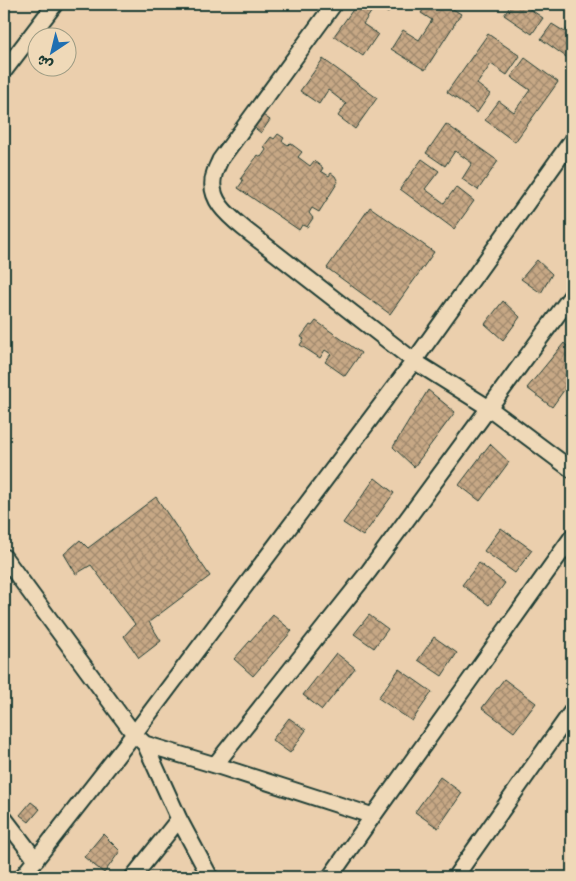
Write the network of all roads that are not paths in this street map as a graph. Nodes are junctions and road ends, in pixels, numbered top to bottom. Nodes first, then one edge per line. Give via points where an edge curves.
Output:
1 (55, 4) edge
2 (334, 4) edge
3 (4, 72) edge
4 (572, 140) edge
5 (572, 295) edge
6 (414, 361) junction
7 (489, 408) junction
8 (572, 470) edge
9 (572, 537) edge
10 (4, 557) edge
11 (572, 711) edge
12 (140, 739) junction
13 (215, 765) junction
14 (373, 816) junction
15 (4, 818) edge
16 (179, 819) junction
17 (36, 860) junction
18 (22, 877) edge
19 (133, 877) edge
20 (210, 877) edge
21 (330, 877) edge
22 (455, 877) edge

1 - 3 street
2 - 6 street via 220,160 212,188 226,213
4 - 6 street
5 - 7 street
6 - 7 street
6 - 12 street
7 - 8 street
7 - 13 street via 369,571
9 - 14 street
10 - 12 street
11 - 22 street
12 - 13 street
12 - 16 street
12 - 17 street
13 - 14 street
14 - 21 street
15 - 17 street
16 - 19 street
16 - 20 street
17 - 18 street

